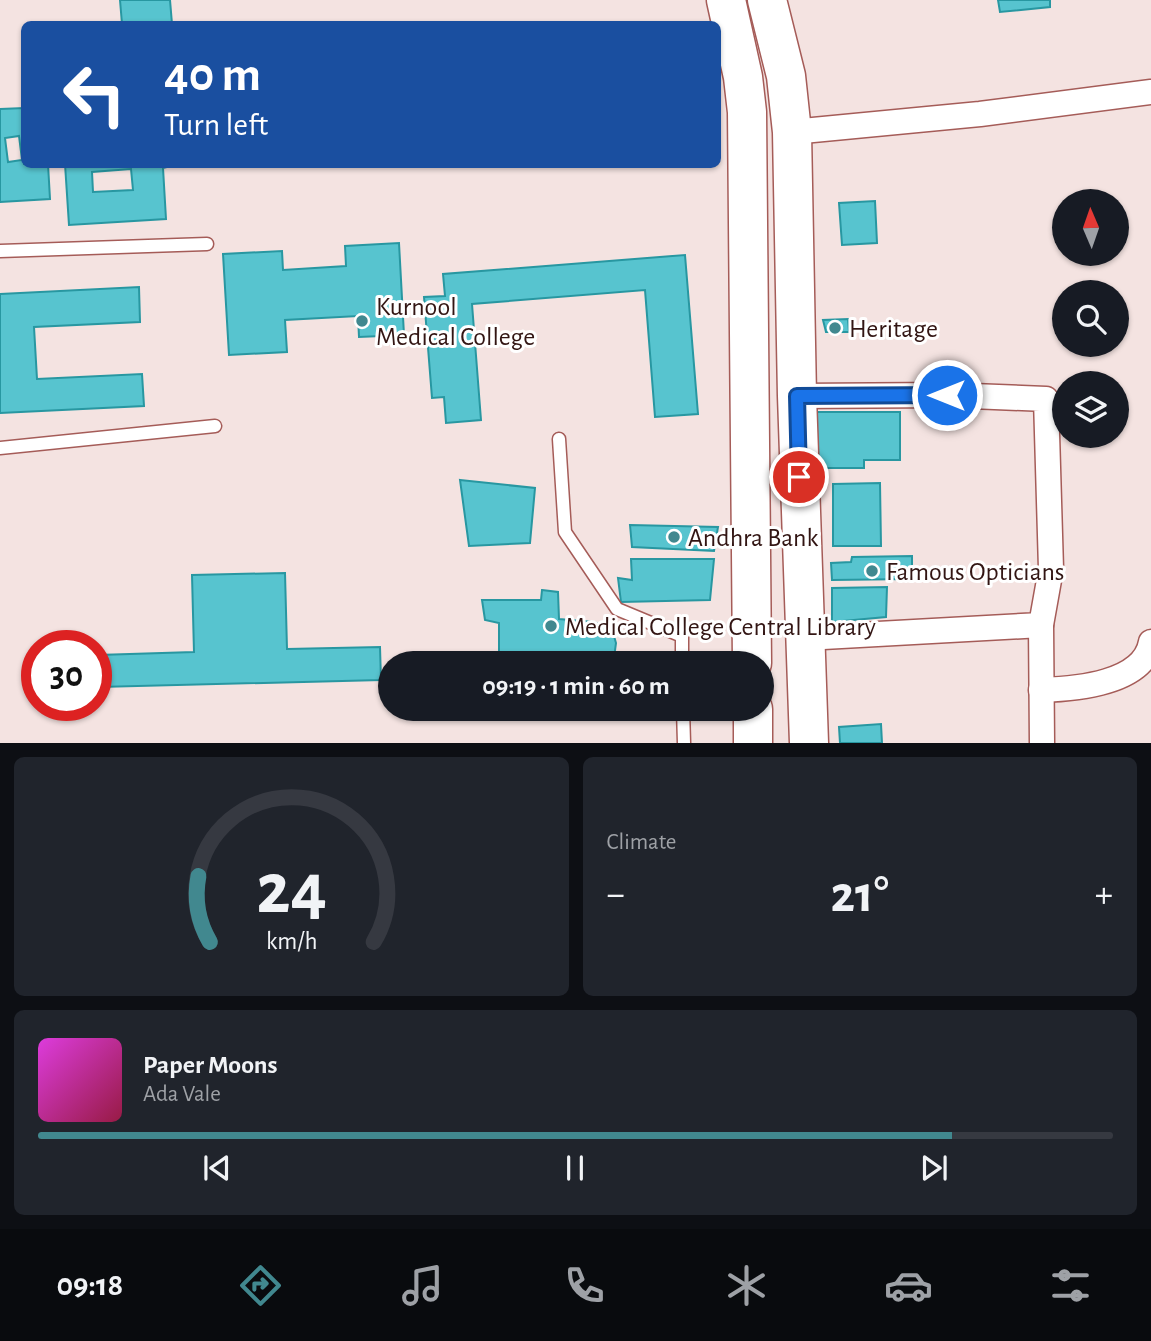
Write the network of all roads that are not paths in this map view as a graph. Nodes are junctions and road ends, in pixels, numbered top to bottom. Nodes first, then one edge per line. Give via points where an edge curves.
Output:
1 (726, 0) edge
2 (767, 0) edge
3 (1151, 92) edge
4 (792, 132) junction
5 (207, 244) dead end
6 (0, 251) edge
7 (797, 396) junction
8 (215, 426) dead end
9 (559, 439) dead end
10 (0, 448) edge
11 (1041, 625) junction
12 (805, 638) junction
13 (1151, 642) edge
14 (682, 651) edge
15 (752, 651) edge
16 (1141, 675) edge
17 (1041, 690) junction
18 (683, 721) edge
19 (752, 721) edge
20 (684, 743) edge
21 (753, 743) edge
22 (809, 743) edge
23 (1042, 743) edge

1 - 15 main road via 747,113
2 - 4 main road via 786,76
3 - 4 street
4 - 7 main road
5 - 6 lane
7 - 11 street via 1046,399 1051,569
7 - 12 main road
8 - 10 lane
9 - 14 lane via 565,532 617,609 682,636
11 - 12 street
11 - 17 street
12 - 22 main road
13 - 16 street
16 - 17 street via 1080,689
17 - 23 street
18 - 20 lane
19 - 21 main road

